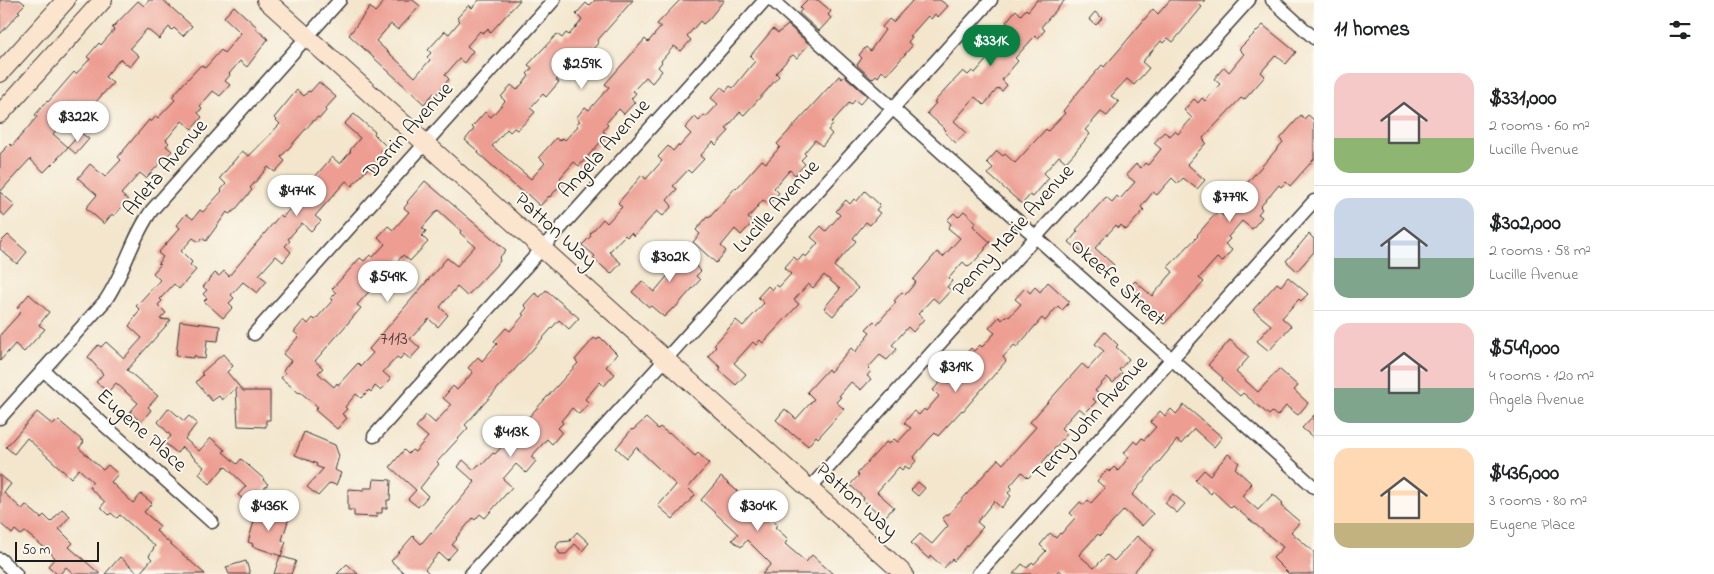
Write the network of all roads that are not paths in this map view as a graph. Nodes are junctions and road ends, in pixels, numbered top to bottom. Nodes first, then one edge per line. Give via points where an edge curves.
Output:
1 (66, 0) edge
2 (103, 0) edge
3 (266, 0) edge
4 (340, 0) edge
5 (554, 0) edge
6 (765, 0) edge
7 (772, 0) edge
8 (991, 0) edge
9 (1248, 0) edge
10 (1272, 0) edge
11 (307, 38) junction
12 (1314, 38) edge
13 (0, 73) edge
14 (893, 108) junction
15 (0, 114) edge
16 (425, 144) junction
17 (1314, 200) edge
18 (1036, 237) junction
19 (542, 249) junction
20 (254, 334) dead end
21 (1172, 359) junction
22 (665, 360) junction
23 (43, 370) junction
24 (0, 418) edge
25 (374, 436) dead end
26 (1314, 487) edge
27 (809, 489) junction
28 (212, 522) dead end
29 (0, 559) edge
30 (16, 574) edge
31 (472, 574) edge
32 (904, 574) edge
33 (978, 574) edge

1 - 13 street
2 - 15 street
3 - 11 street, Patton Way
4 - 11 street, Arleta Avenue
5 - 16 street, Darrin Avenue
6 - 19 street, Angela Avenue
7 - 14 street, Okeefe Street
8 - 14 street, Lucille Avenue
9 - 18 street, Penny Marie Avenue
10 - 12 street
11 - 16 street, Patton Way
11 - 23 street, Arleta Avenue via 152,210 134,240 115,287
14 - 18 street, Okeefe Street
14 - 22 street, Lucille Avenue
16 - 19 street, Patton Way
16 - 20 street, Darrin Avenue
17 - 21 street, Terry John Avenue
18 - 21 street, Okeefe Street
18 - 27 street, Penny Marie Avenue
19 - 22 street, Patton Way
19 - 25 street, Angela Avenue
21 - 26 street, Okeefe Street
21 - 33 street, Terry John Avenue
22 - 27 street, Patton Way
22 - 31 street, Lucille Avenue
23 - 24 street, Arleta Avenue
23 - 28 street, Eugene Place
27 - 32 street, Patton Way
29 - 30 street

